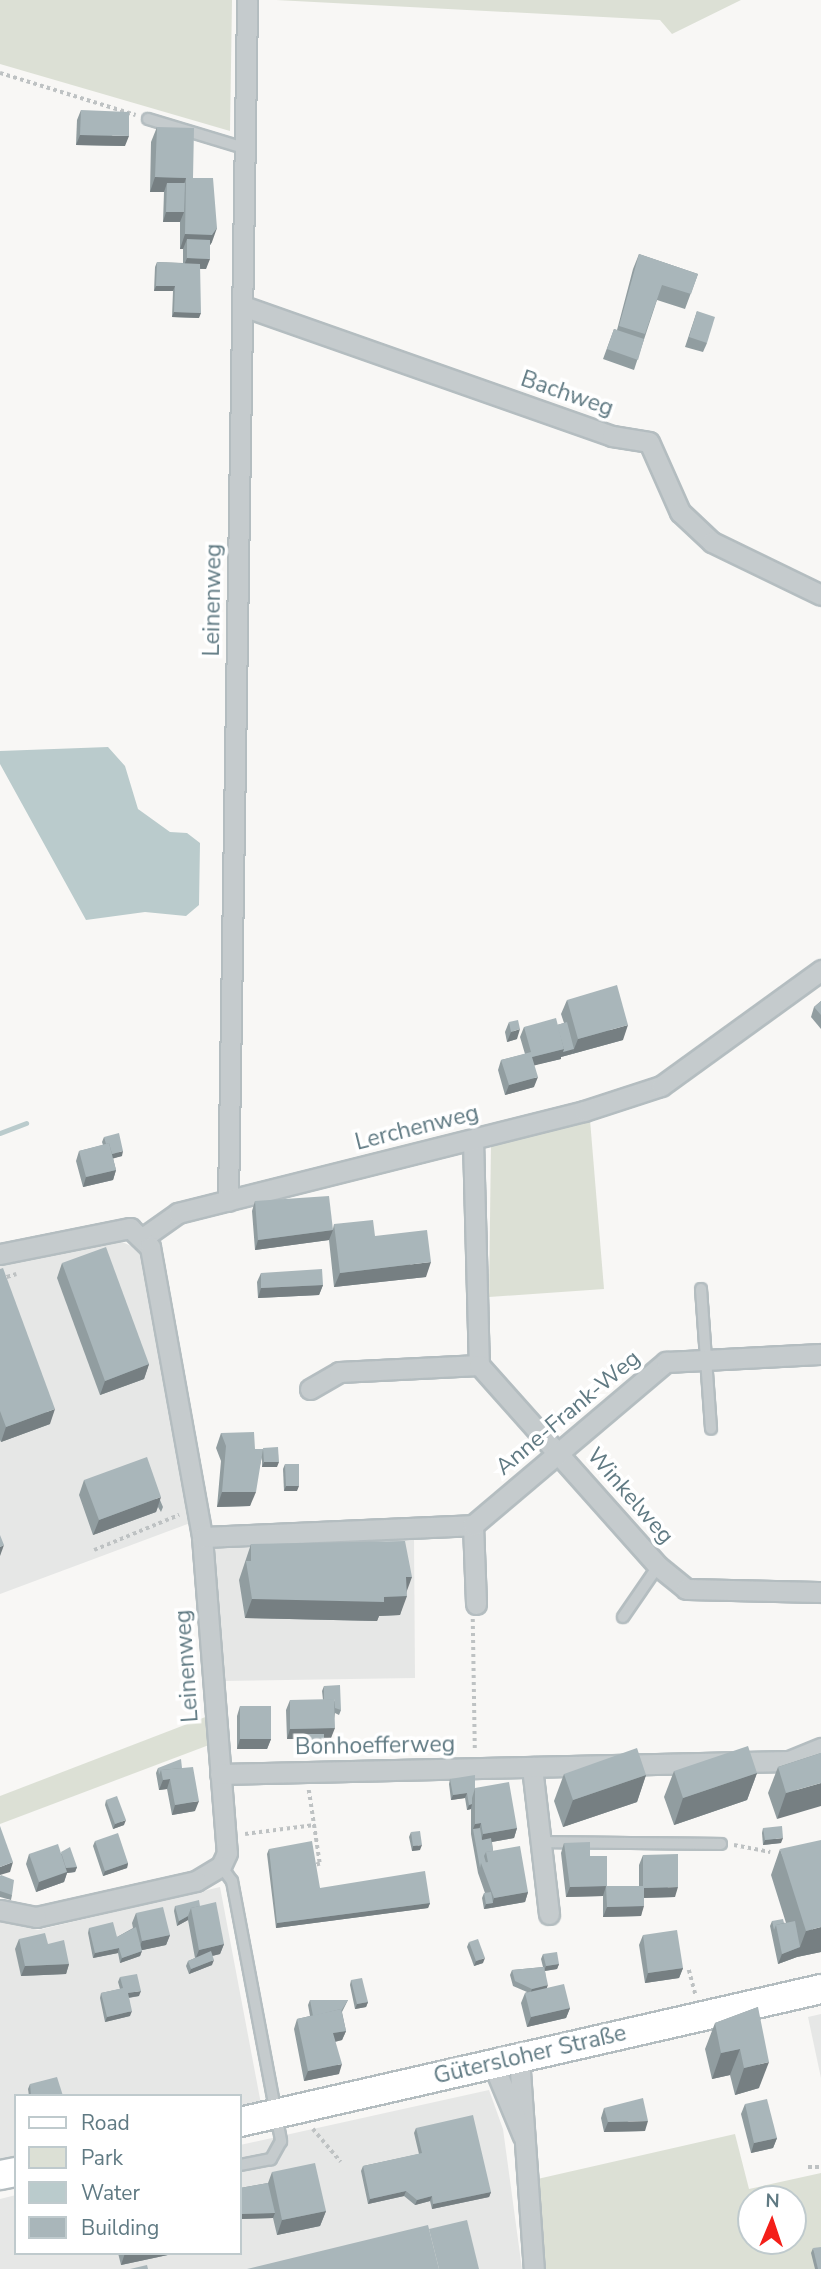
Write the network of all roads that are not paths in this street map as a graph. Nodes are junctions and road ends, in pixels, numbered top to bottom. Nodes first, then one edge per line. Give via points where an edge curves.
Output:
1 (247, 0) edge
2 (148, 119) road end
3 (244, 148) junction
4 (243, 306) junction
5 (821, 595) edge
6 (821, 970) edge
7 (473, 1140) junction
8 (228, 1201) junction
9 (144, 1237) junction
10 (0, 1254) edge
11 (701, 1289) dead end
12 (821, 1354) edge
13 (705, 1360) junction
14 (479, 1365) junction
15 (310, 1389) dead end
16 (711, 1429) dead end
17 (559, 1451) junction
18 (473, 1525) junction
19 (202, 1537) junction
20 (658, 1566) junction
21 (821, 1592) edge
22 (476, 1604) road end
23 (623, 1617) dead end
24 (821, 1748) edge
25 (532, 1767) junction
26 (220, 1774) junction
27 (540, 1842) junction
28 (722, 1844) road end
29 (221, 1866) junction
30 (0, 1910) edge
31 (549, 1914) dead end
32 (821, 1989) edge
33 (506, 2061) junction
34 (273, 2114) junction
35 (242, 2122) edge
36 (523, 2136) junction
37 (242, 2165) edge
38 (534, 2269) edge

1 - 3 street, Leinenweg
2 - 3 lane
3 - 4 street, Leinenweg
4 - 5 street, Bachweg via 612,436 649,442 680,512 712,542
4 - 8 street, Leinenweg
6 - 7 street, Lerchenweg via 661,1086
7 - 8 street, Lerchenweg
7 - 14 street
8 - 9 street, Lerchenweg via 178,1213
9 - 10 street via 130,1228
9 - 19 street, Leinenweg
11 - 13 lane
12 - 13 street, Anne-Frank-Weg
13 - 16 lane
13 - 17 street, Anne-Frank-Weg via 666,1362
14 - 15 street via 339,1372
14 - 17 street, Winkelweg
17 - 18 street, Anne-Frank-Weg
17 - 20 street, Winkelweg
18 - 19 street
18 - 22 street
19 - 26 street, Leinenweg
20 - 21 street, Winkelweg via 699,1594
20 - 23 lane, Winkelweg
24 - 25 street, Bonhoefferweg via 789,1761
25 - 26 street, Bonhoefferweg
25 - 27 street
26 - 29 street, Leinenweg via 225,1836
27 - 28 lane
27 - 31 street
29 - 30 street via 196,1881 36,1917
29 - 34 lane via 232,1881
32 - 33 main road, Gütersloher Straße
33 - 34 main road, Gütersloher Straße
33 - 36 street
33 - 36 street
34 - 35 main road, Gütersloher Straße
34 - 37 lane via 281,2141 271,2159
36 - 38 street

